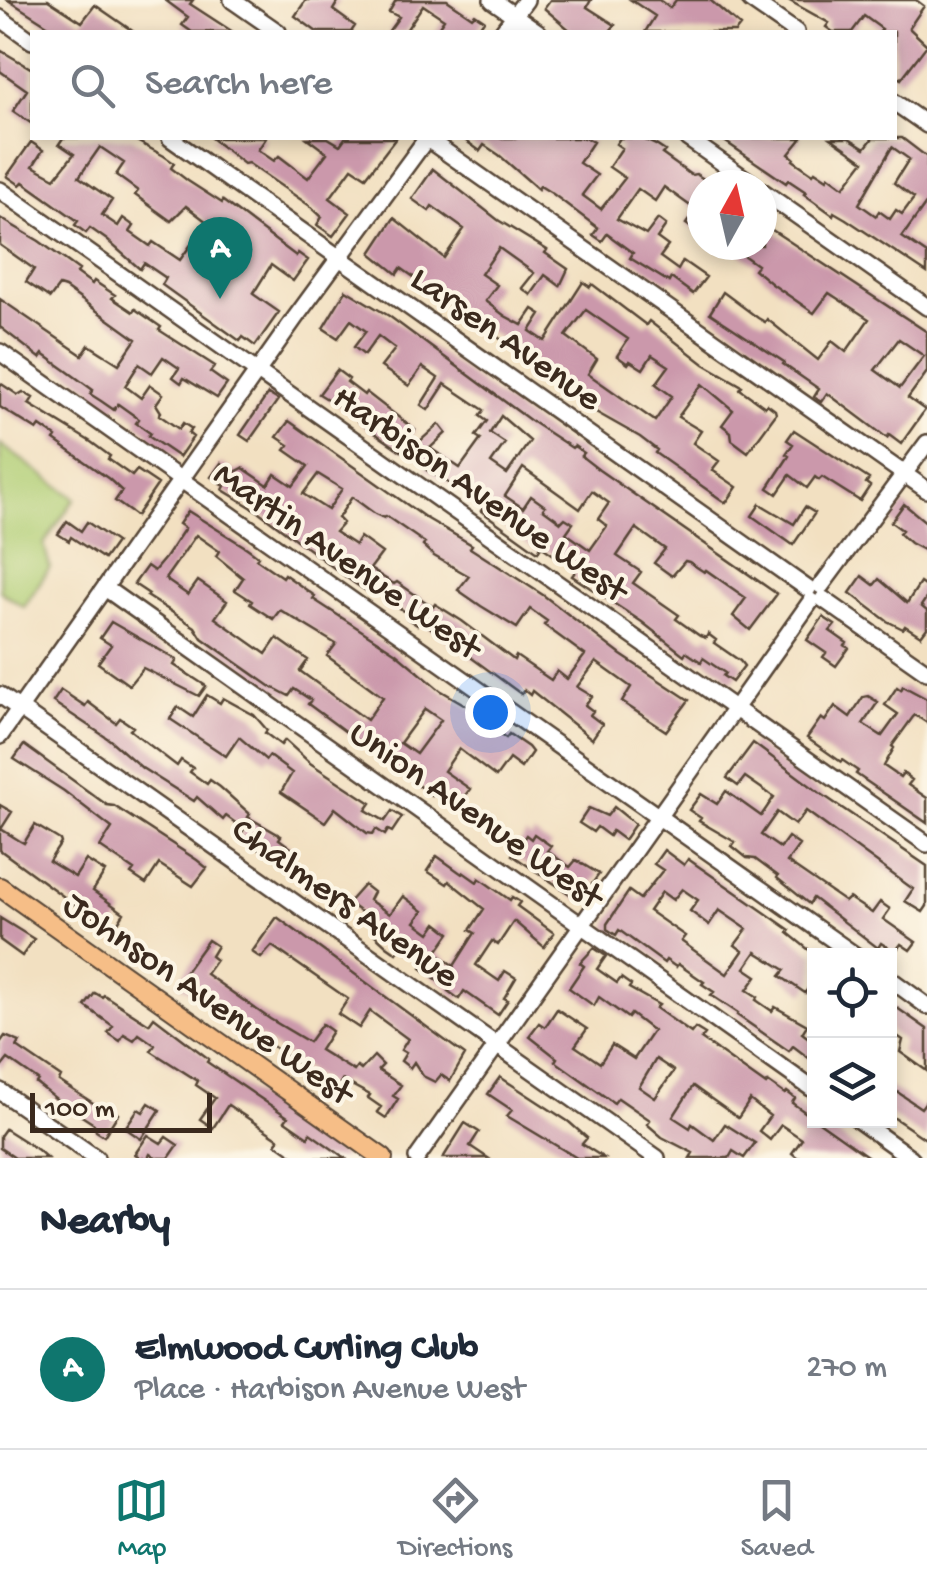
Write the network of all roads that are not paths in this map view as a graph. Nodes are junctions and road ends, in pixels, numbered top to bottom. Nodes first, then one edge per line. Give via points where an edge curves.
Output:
1 (232, 0) edge
2 (492, 0) edge
3 (526, 0) edge
4 (750, 0) edge
5 (514, 16) junction
6 (0, 18) edge
7 (275, 30) edge
8 (504, 30) edge
9 (535, 30) edge
10 (793, 30) edge
11 (30, 40) edge
12 (897, 104) edge
13 (927, 125) edge
14 (173, 140) edge
15 (426, 140) edge
16 (430, 140) edge
17 (690, 140) edge
18 (733, 170) edge
19 (0, 190) edge
20 (777, 201) edge
21 (340, 258) junction
22 (927, 307) edge
23 (0, 352) edge
24 (258, 372) junction
25 (927, 443) edge
26 (902, 474) junction
27 (181, 480) junction
28 (927, 490) edge
29 (104, 588) junction
30 (816, 594) junction
31 (927, 672) edge
32 (0, 696) edge
33 (19, 709) junction
34 (735, 709) junction
35 (0, 736) edge
36 (658, 816) junction
37 (927, 844) edge
38 (0, 887) edge
39 (584, 927) junction
40 (845, 948) edge
41 (897, 984) edge
42 (927, 1006) edge
43 (496, 1045) junction
44 (807, 1085) edge
45 (0, 1091) edge
46 (869, 1128) edge
47 (96, 1158) edge
48 (384, 1158) edge
49 (417, 1158) edge
50 (657, 1158) edge
51 (911, 1158) edge

1 - 7 street
2 - 5 street
3 - 5 street
4 - 10 street
5 - 8 street
5 - 9 street
6 - 11 street
12 - 13 street
14 - 21 street, Larsen Avenue
15 - 21 street
16 - 26 street
17 - 18 street
19 - 24 street, Harbison Avenue West
20 - 22 street
21 - 24 street
21 - 30 street, Larsen Avenue
23 - 27 street, Martin Avenue West
24 - 27 street
24 - 34 street, Harbison Avenue West
25 - 26 street
26 - 28 street
26 - 30 street
27 - 29 street
27 - 36 street, Martin Avenue West
29 - 33 street
29 - 39 street, Union Avenue West
30 - 31 street, Larsen Avenue
30 - 34 street
32 - 33 street, Chalmers Avenue
33 - 35 street
33 - 43 street, Chalmers Avenue
34 - 36 street
34 - 37 street, Harbison Avenue West
36 - 39 street
36 - 40 street, Martin Avenue West
38 - 48 main road, Johnson Avenue West
39 - 43 street
39 - 44 street, Union Avenue West
41 - 42 street
43 - 49 street
43 - 50 street, Chalmers Avenue
45 - 47 street
46 - 51 street

